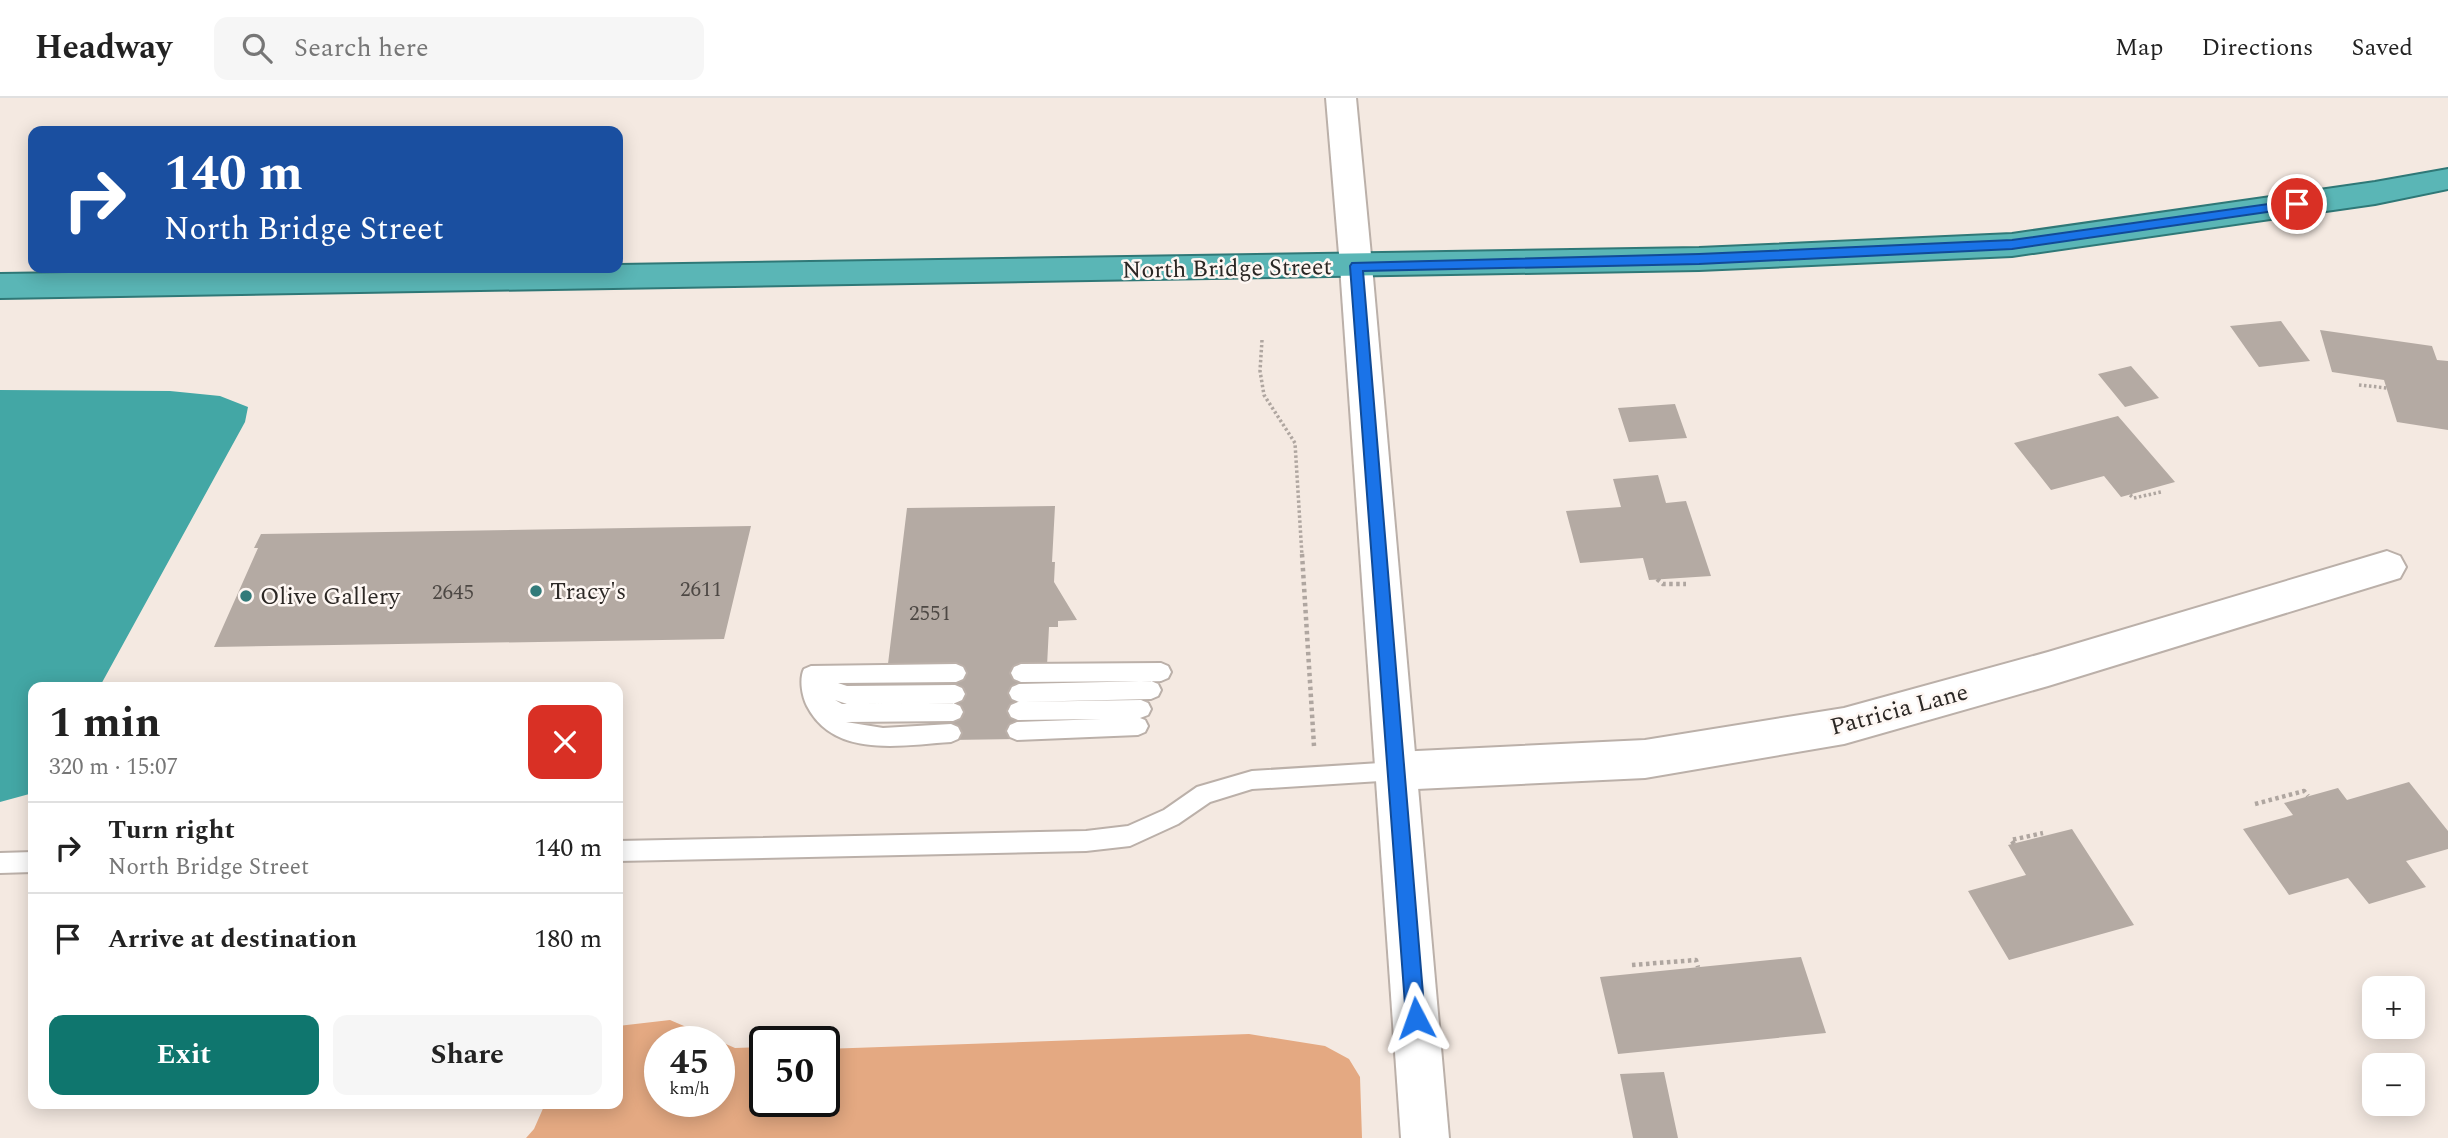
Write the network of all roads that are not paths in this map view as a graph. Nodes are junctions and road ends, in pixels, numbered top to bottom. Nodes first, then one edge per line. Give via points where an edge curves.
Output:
1 (1341, 98) edge
2 (2448, 179) edge
3 (1356, 266) junction
4 (0, 286) edge
5 (2387, 567) dead end
6 (1161, 671) dead end
7 (1151, 690) dead end
8 (1019, 702) junction
9 (954, 703) joint
10 (1140, 718) dead end
11 (1396, 771) junction
12 (623, 851) edge
13 (28, 862) edge
14 (0, 863) edge
15 (1426, 1138) edge

1 - 3 street
2 - 3 highway, North Bridge Street via 2012,245 1699,259
3 - 4 highway, North Bridge Street
3 - 11 street
5 - 11 street, Patricia Lane via 1844,726 1645,759
6 - 8 lane
7 - 8 lane
8 - 10 lane
9 - 9 lane via 854,735 836,728 820,714 812,697 811,674 823,687 847,695
11 - 12 lane via 1252,780 1204,794 1171,817 1130,836 1086,841
11 - 15 street
13 - 14 lane

